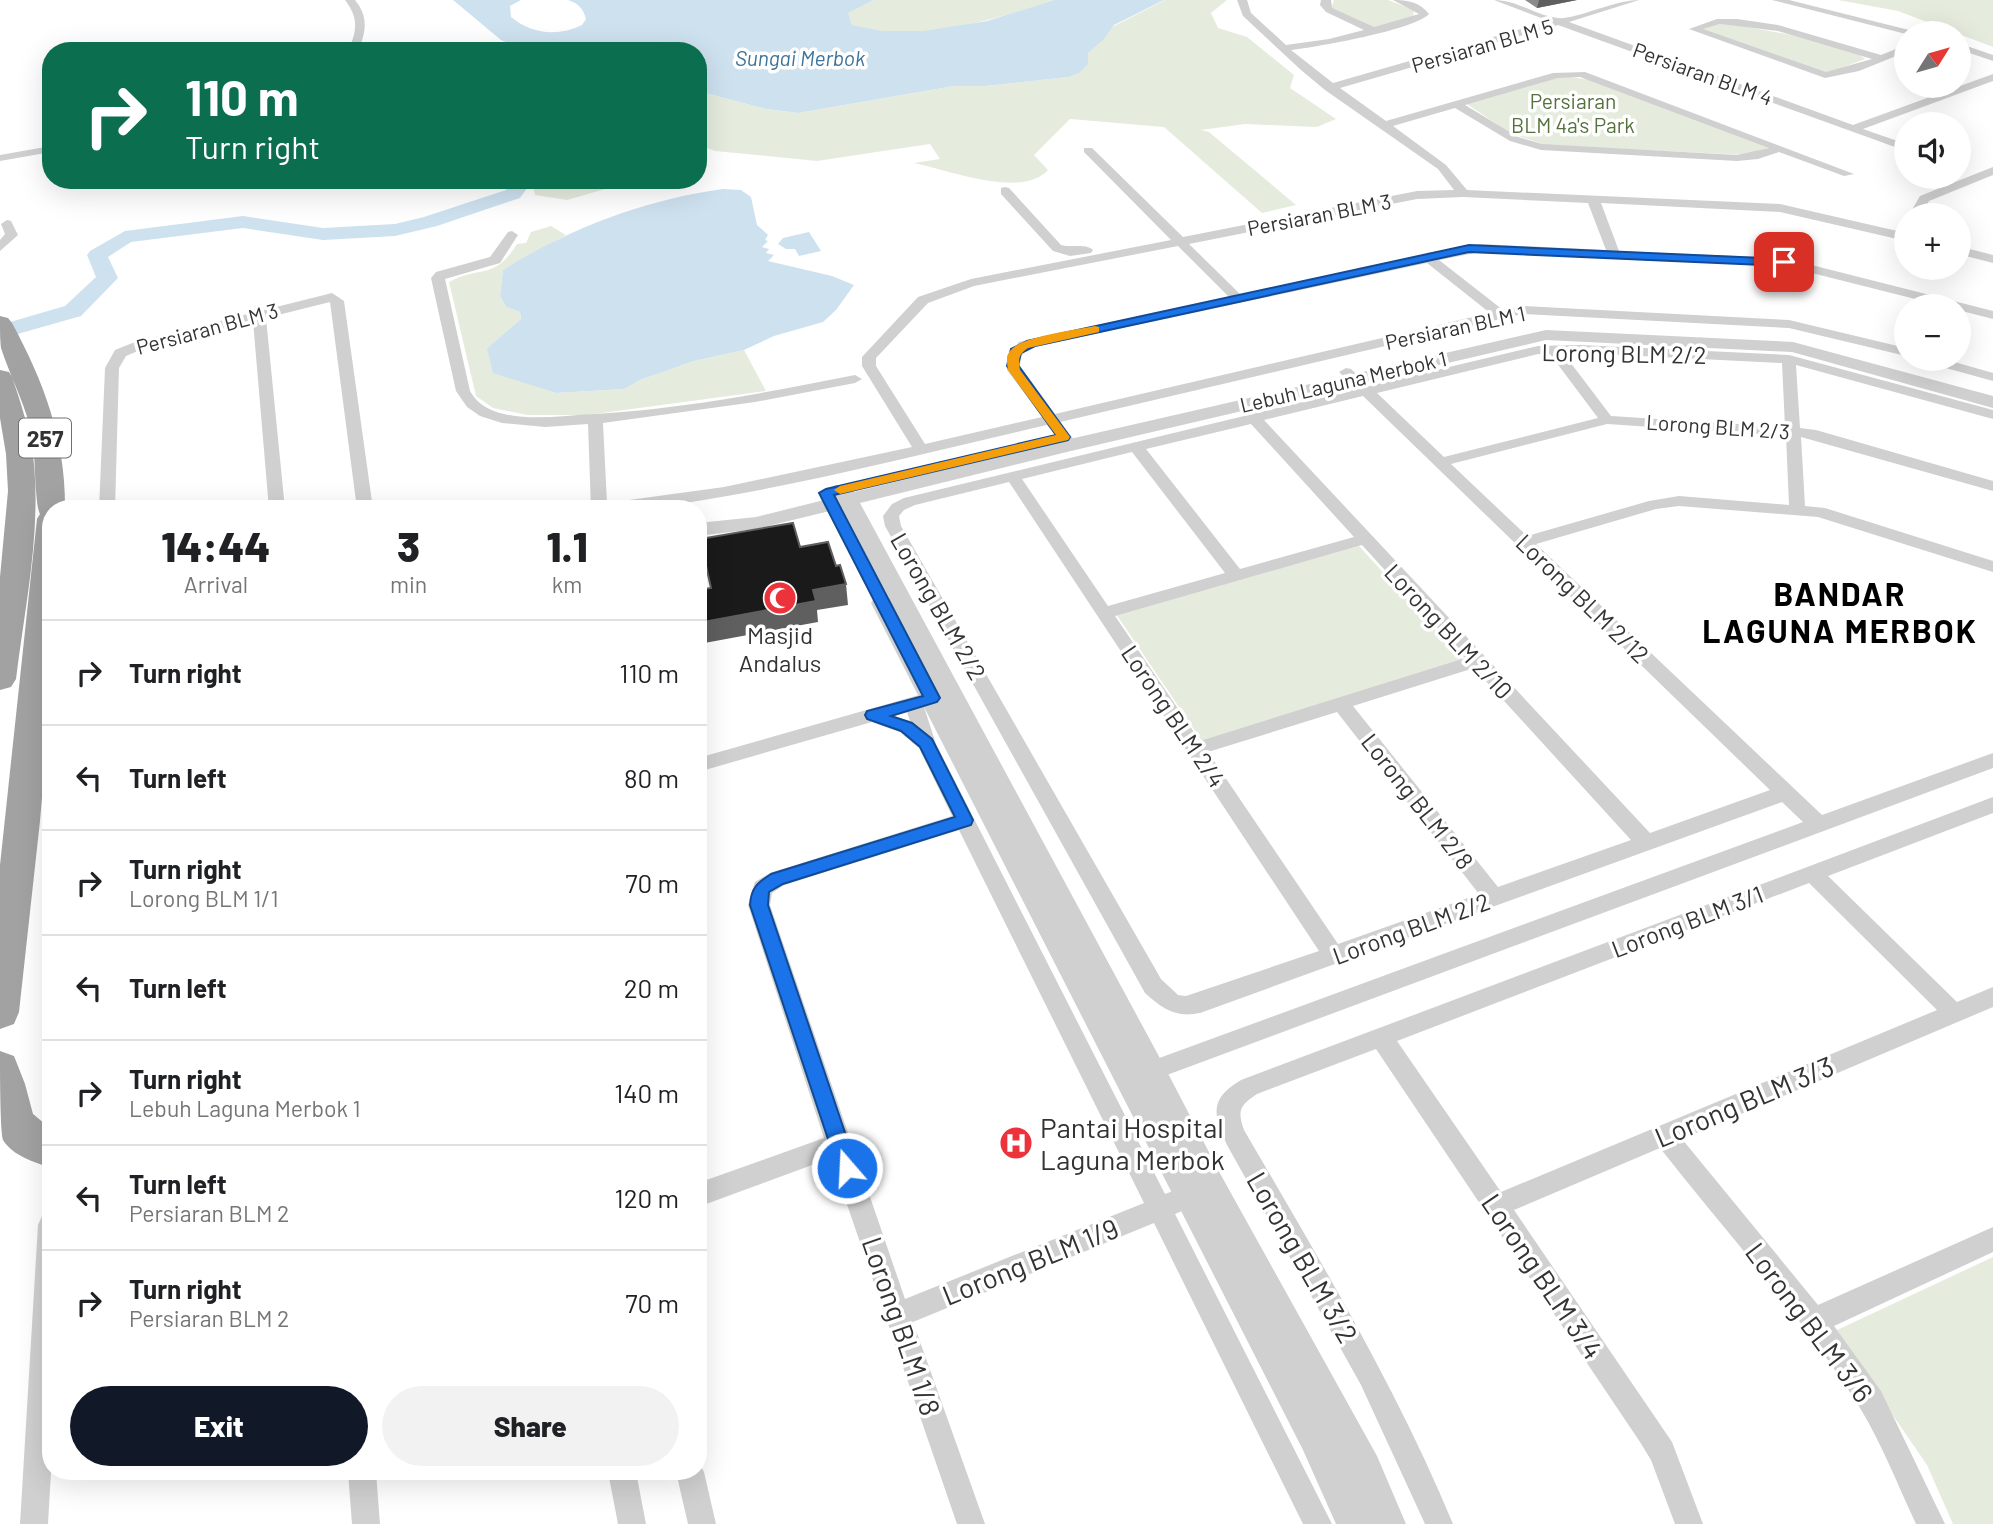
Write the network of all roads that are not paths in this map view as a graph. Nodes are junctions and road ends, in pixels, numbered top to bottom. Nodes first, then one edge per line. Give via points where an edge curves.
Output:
1 (350, 0) edge
2 (1242, 0) edge
3 (1326, 0) edge
4 (1398, 0) edge
5 (1499, 0) edge
6 (1634, 0) edge
7 (1776, 0) edge
8 (1520, 4) edge
9 (1560, 22) junction
10 (1894, 28) edge
11 (1374, 31) junction
12 (356, 42) edge
13 (1284, 48) junction
14 (1971, 50) edge
15 (1894, 53) edge
16 (1880, 58) junction
17 (1993, 58) edge
18 (1993, 77) edge
19 (1329, 88) junction
20 (1457, 105) junction
21 (1382, 126) junction
22 (1855, 128) junction
23 (1894, 143) edge
24 (1780, 148) junction
25 (1088, 150) dead end
26 (42, 151) edge
27 (0, 158) edge
28 (1993, 172) edge
29 (1848, 174) dead end
30 (1971, 175) edge
31 (1977, 177) junction
32 (1005, 191) dead end
33 (1463, 193) junction
34 (1593, 200) junction
35 (1922, 203) edge
36 (1267, 216) dead end
37 (7, 224) dead end
38 (1894, 234) edge
39 (512, 235) dead end
40 (1176, 238) junction
41 (0, 247) edge
42 (1614, 253) junction
43 (1971, 253) edge
44 (1427, 257) junction
45 (1993, 259) edge
46 (1237, 298) junction
47 (260, 314) junction
48 (1499, 314) junction
49 (1993, 315) edge
50 (0, 323) edge
51 (1553, 349) junction
52 (1894, 349) edge
53 (1789, 359) junction
54 (1971, 371) edge
55 (8, 375) edge
56 (1993, 377) edge
57 (855, 379) dead end
58 (1356, 381) junction
59 (1993, 394) edge
60 (1993, 402) edge
61 (1993, 415) edge
62 (594, 418) junction
63 (1254, 418) junction
64 (1050, 419) junction
65 (1607, 420) junction
66 (1792, 430) junction
67 (1067, 441) junction
68 (1136, 447) junction
69 (921, 449) junction
70 (1441, 462) junction
71 (1013, 477) junction
72 (1993, 486) edge
73 (837, 496) junction
74 (51, 500) edge
75 (107, 500) edge
76 (276, 500) edge
77 (364, 500) edge
78 (599, 500) edge
79 (662, 500) edge
80 (1797, 508) junction
81 (707, 517) edge
82 (707, 529) edge
83 (1364, 539) junction
84 (1525, 542) junction
85 (8, 565) edge
86 (1993, 567) edge
87 (1236, 575) junction
88 (1104, 613) junction
89 (42, 626) edge
90 (3, 636) edge
91 (42, 659) edge
92 (1476, 660) junction
93 (0, 679) edge
94 (932, 698) junction
95 (1341, 704) junction
96 (872, 715) junction
97 (926, 744) junction
98 (1196, 749) junction
99 (1993, 760) edge
100 (707, 762) edge
101 (1785, 793) junction
102 (1993, 805) edge
103 (965, 820) junction
104 (1819, 825) junction
105 (1646, 843) junction
106 (1812, 873) junction
107 (1494, 898) junction
108 (1334, 956) junction
109 (1993, 997) edge
110 (0, 1012) edge
111 (1954, 1013) junction
112 (1381, 1037) junction
113 (0, 1069) edge
114 (1140, 1074) junction
115 (1664, 1135) junction
116 (838, 1144) junction
117 (42, 1146) edge
118 (707, 1192) edge
119 (1188, 1197) junction
120 (1495, 1206) junction
121 (1993, 1239) edge
122 (898, 1315) junction
123 (1814, 1321) junction
124 (42, 1374) edge
125 (363, 1480) edge
126 (624, 1480) edge
127 (692, 1480) edge
128 (33, 1524) edge
129 (366, 1524) edge
130 (632, 1524) edge
131 (702, 1524) edge
132 (971, 1524) edge
133 (1318, 1524) edge
134 (1354, 1524) edge
135 (1388, 1524) edge
136 (1439, 1524) edge
137 (1689, 1524) edge
138 (1931, 1524) edge

1 - 12 street via 363,23
2 - 13 street via 1242,9
3 - 11 street via 1329,10
4 - 11 street via 1424,14
5 - 8 street, Persiaran BLM 4
6 - 9 street, Persiaran BLM 5
7 - 10 street
8 - 9 street, Persiaran BLM 4
9 - 19 street, Persiaran BLM 5
9 - 22 street, Persiaran BLM 4
11 - 13 street
13 - 19 street
14 - 17 street
15 - 16 street
16 - 16 street via 1742,23 1717,21 1694,29 1825,75
18 - 22 street
19 - 21 street
20 - 21 street
20 - 24 street via 1514,139 1551,149 1737,158
20 - 24 street via 1558,75 1581,74
21 - 33 street via 1442,167
22 - 23 street, Persiaran BLM 4
24 - 29 street
25 - 40 street
26 - 27 street
28 - 31 street
30 - 31 street
31 - 35 street
32 - 40 street via 1052,244 1065,252
33 - 34 street, Persiaran BLM 3
33 - 40 street, Persiaran BLM 3 via 1417,195
34 - 38 street, Persiaran BLM 3 via 1791,209
34 - 42 street
36 - 40 street
37 - 41 street via 12,235
39 - 62 street via 495,260 438,278 466,398 486,413 515,419
40 - 46 street
40 - 69 street, Persiaran BLM 3 via 971,283 918,304 872,351 869,362
42 - 44 street via 1479,248
42 - 49 street via 1799,264
43 - 45 street
44 - 46 street
44 - 48 street
46 - 64 street via 1019,348 1012,360 1014,370
47 - 75 street, Persiaran BLM 3 via 140,345 116,357
47 - 76 street
47 - 77 street, Persiaran BLM 3 via 327,297 337,301
48 - 52 street, Persiaran BLM 1 via 1531,310 1789,324
48 - 64 street, Persiaran BLM 1
50 - 55 highway, 257
51 - 53 street, Lorong BLM 2/2
51 - 58 street, Lorong BLM 2/2
51 - 65 street
53 - 61 street, Lorong BLM 2/2
53 - 66 street
54 - 56 street
55 - 74 highway, 257 via 43,426
55 - 85 highway, 257 via 24,506
57 - 62 street via 761,398
58 - 59 street, Lebuh Laguna Merbok 1 via 1522,330 1566,328 1794,341
58 - 60 street, Lebuh Laguna Merbok 1 via 1528,338 1567,335 1793,347
58 - 63 street, Lorong BLM 2/2
58 - 67 street, Lebuh Laguna Merbok 1
58 - 70 street, Lorong BLM 2/12
62 - 78 street
63 - 68 street, Lorong BLM 2/2
63 - 83 street, Lorong BLM 2/10
64 - 67 street
64 - 69 street
65 - 66 street, Lorong BLM 2/3
65 - 70 street, Lorong BLM 2/3
66 - 72 street, Lorong BLM 2/3
66 - 80 street
67 - 73 street, Lebuh Laguna Merbok 1
68 - 71 street, Lorong BLM 2/2
68 - 87 street
69 - 79 street via 764,485
70 - 84 street, Lorong BLM 2/12
71 - 88 street, Lorong BLM 2/4
71 - 108 street, Lorong BLM 2/2 via 910,501 893,511 890,521 1153,986 1172,1003 1186,1006
73 - 81 street, Lebuh Laguna Merbok 1
73 - 82 street, Lebuh Laguna Merbok 1 via 756,523
73 - 94 street
80 - 84 street via 1667,502
80 - 86 street
83 - 87 street
83 - 92 street, Lorong BLM 2/10
84 - 101 street, Lorong BLM 2/12
85 - 90 highway, 257
87 - 88 street
88 - 98 street, Lorong BLM 2/4
89 - 90 street
90 - 93 highway, 257
91 - 110 highway
92 - 95 street
92 - 105 street, Lorong BLM 2/10
94 - 96 street
94 - 97 street
94 - 114 street
95 - 98 street
95 - 107 street, Lorong BLM 2/8
96 - 97 street via 907,727
96 - 100 street
97 - 103 street
98 - 108 street, Lorong BLM 2/4
99 - 104 street
101 - 104 street, Lorong BLM 2/12
101 - 105 street, Lorong BLM 2/2
102 - 106 street, Lorong BLM 3/1
103 - 116 street, Lorong BLM 1/8 via 777,879 762,888 759,905
103 - 119 street
104 - 114 street
105 - 107 street, Lorong BLM 2/2
106 - 111 street
106 - 112 street, Lorong BLM 3/1
107 - 108 street, Lorong BLM 2/2
109 - 111 street, Lorong BLM 3/3
111 - 115 street, Lorong BLM 3/3
112 - 120 street, Lorong BLM 3/4
112 - 136 street, Lorong BLM 3/2 via 1250,1087 1230,1100 1226,1116 1376,1384 1412,1454
113 - 117 highway via 8,1121 20,1135
114 - 119 street
115 - 120 street, Lorong BLM 3/3
115 - 123 street, Lorong BLM 3/6
116 - 118 street
116 - 122 street, Lorong BLM 1/8
119 - 122 street, Lorong BLM 1/9
119 - 133 street
119 - 134 street via 1316,1437
119 - 135 street via 1364,1469
120 - 137 street, Lorong BLM 3/4 via 1650,1432
121 - 123 street
122 - 132 street, Lorong BLM 1/8
123 - 138 street, Lorong BLM 3/6 via 1871,1401
124 - 128 street
125 - 129 street
126 - 130 street
127 - 131 street

